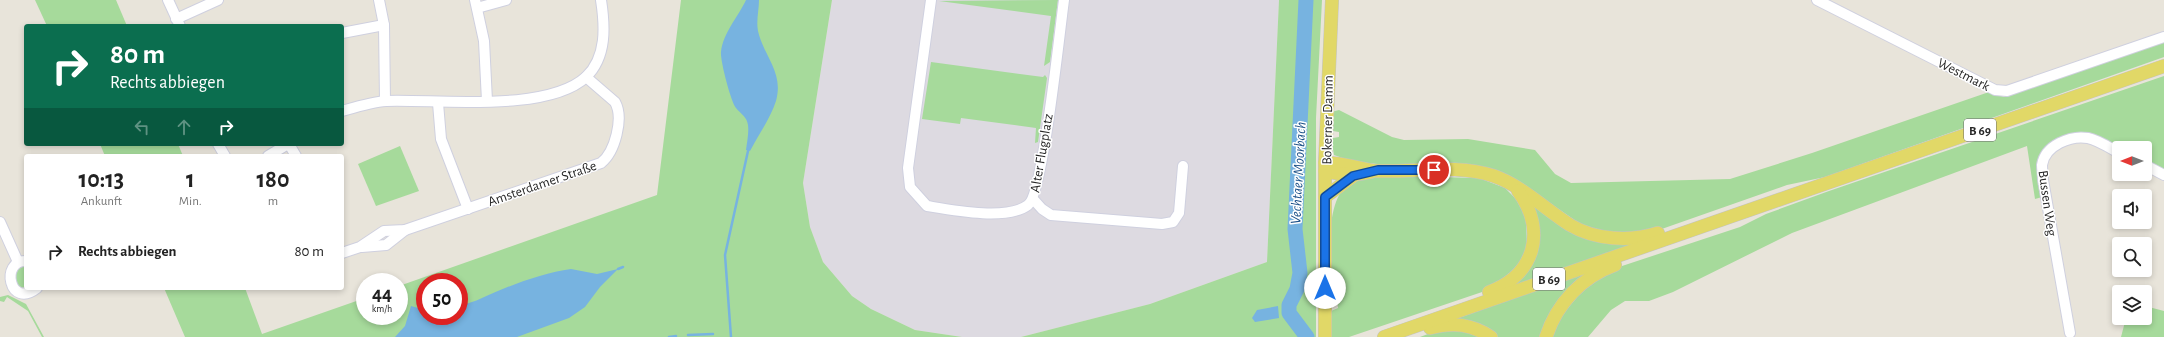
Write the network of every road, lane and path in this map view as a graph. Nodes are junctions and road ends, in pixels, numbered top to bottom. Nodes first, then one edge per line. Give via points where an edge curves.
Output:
1 (168, 0) edge
2 (218, 0) edge
3 (379, 0) edge
4 (506, 0) edge
5 (601, 0) edge
6 (931, 0) edge
7 (1064, 0) edge
8 (1332, 0) edge
9 (1817, 0) edge
10 (476, 4) edge
11 (178, 22) edge
12 (384, 25) junction
13 (344, 33) edge
14 (2164, 37) edge
15 (2164, 66) edge
16 (586, 77) junction
17 (385, 101) junction
18 (487, 101) junction
19 (438, 102) junction
20 (344, 111) edge
21 (285, 146) edge
22 (2112, 149) edge
23 (272, 154) edge
24 (1183, 166) dead end
25 (1325, 167) junction
26 (2152, 169) edge
27 (1378, 170) junction
28 (2164, 175) edge
29 (1353, 176) junction
30 (1514, 186) junction
31 (1325, 197) junction
32 (1033, 199) junction
33 (468, 209) junction
34 (0, 222) edge
35 (1706, 224) junction
36 (1671, 237) junction
37 (344, 251) edge
38 (22, 262) edge
39 (4, 285) edge
40 (34, 290) edge
41 (1427, 322) junction
42 (2070, 333) dead end
43 (1325, 337) edge
44 (1384, 337) edge
45 (1402, 337) edge
46 (1491, 337) edge
47 (1546, 337) edge

1 - 11 street
2 - 11 street
3 - 12 street
4 - 10 street
5 - 16 street via 604,38 598,58
6 - 32 street, Alter Flugplatz via 908,168 910,187 926,206 966,212 1001,213 1028,205
7 - 32 street, Alter Flugplatz via 1043,149
8 - 25 main road, Bokerner Damm
9 - 14 street, Westmark via 1996,90 2007,91
10 - 18 street via 484,41
12 - 13 street
12 - 17 street
15 - 35 main road, B 69
16 - 18 street via 561,92 539,97
16 - 33 street, Amsterdamer Straße via 618,107 619,117 612,152 608,158 601,163
17 - 19 street
17 - 20 street
18 - 19 street
19 - 33 street via 441,139
21 - 23 street
22 - 42 street, Bussen Weg via 2090,138 2073,137 2058,143 2046,155 2042,164
24 - 32 street via 1179,214 1173,222 1162,224 1051,214
25 - 27 main road
25 - 29 main road via 1340,175
25 - 31 main road, Bokerner Damm
26 - 28 street
27 - 29 main road
27 - 30 main road via 1466,171 1494,176
29 - 31 main road
30 - 35 main road via 1571,225 1605,237 1636,238 1651,236 1691,223
30 - 41 main road via 1530,210 1534,229 1533,246 1525,266 1501,287 1443,309
31 - 43 main road, Bokerner Damm
33 - 37 street, Amsterdamer Straße via 405,230 384,231 360,247
34 - 38 street
35 - 36 main road, B 69
36 - 41 main road, B 69
36 - 47 main road via 1658,249 1590,276 1564,302
38 - 39 street via 9,270
39 - 40 street via 21,294
41 - 44 main road, B 69
45 - 46 main road via 1449,324 1465,325 1481,330

